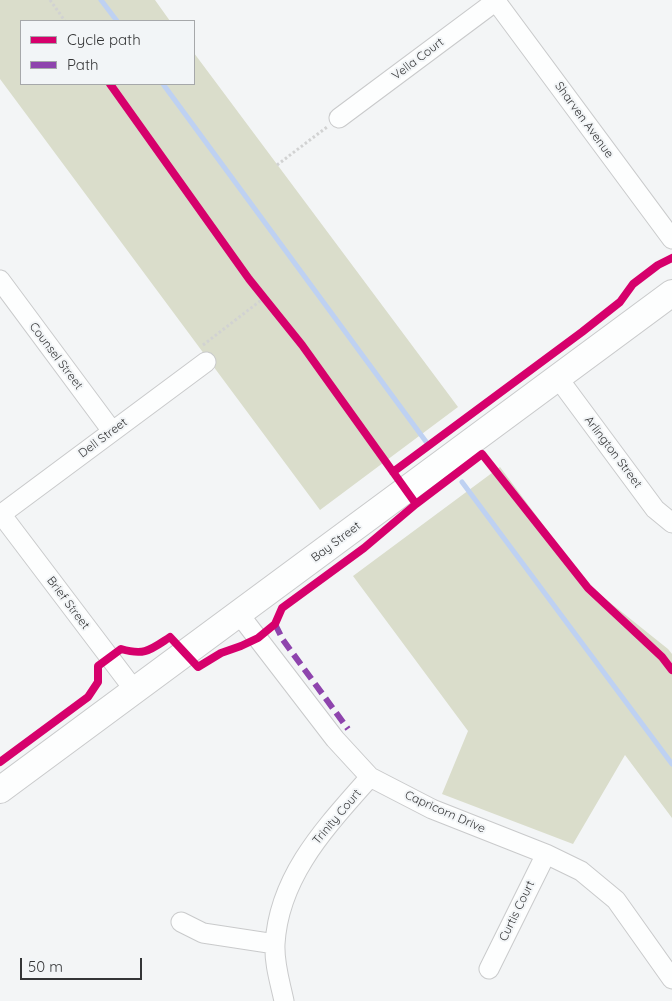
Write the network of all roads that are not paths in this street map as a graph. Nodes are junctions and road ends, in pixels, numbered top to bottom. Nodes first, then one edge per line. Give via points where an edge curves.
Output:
1 (496, 0) edge
2 (340, 118) road end
3 (672, 239) edge
4 (0, 280) edge
5 (672, 293) edge
6 (206, 362) road end
7 (558, 378) junction
8 (112, 431) junction
9 (1, 515) edge
10 (672, 523) edge
11 (239, 614) junction
12 (135, 691) junction
13 (370, 777) junction
14 (0, 790) edge
15 (546, 854) junction
16 (181, 922) dead end
17 (275, 944) junction
18 (489, 969) dead end
19 (672, 979) edge
20 (284, 1001) edge

1 - 2 street, Vella Court
1 - 3 street, Sharven Avenue
4 - 8 street, Counsel Street
5 - 7 street, Bay Street
6 - 8 street, Dell Street
7 - 10 street, Arlington Street via 655,509
7 - 11 street, Bay Street via 400,476
8 - 9 street, Dell Street
9 - 12 street, Brief Street
11 - 12 street, Bay Street
11 - 13 street, Capricorn Drive via 334,739
12 - 14 street, Bay Street
13 - 15 street, Capricorn Drive via 432,809
13 - 17 street, Trinity Court via 320,834 296,871 282,904
15 - 18 street, Curtis Court
15 - 19 street, Capricorn Drive via 581,871 616,900
16 - 17 street via 203,933
17 - 20 street, Trinity Court via 276,970

